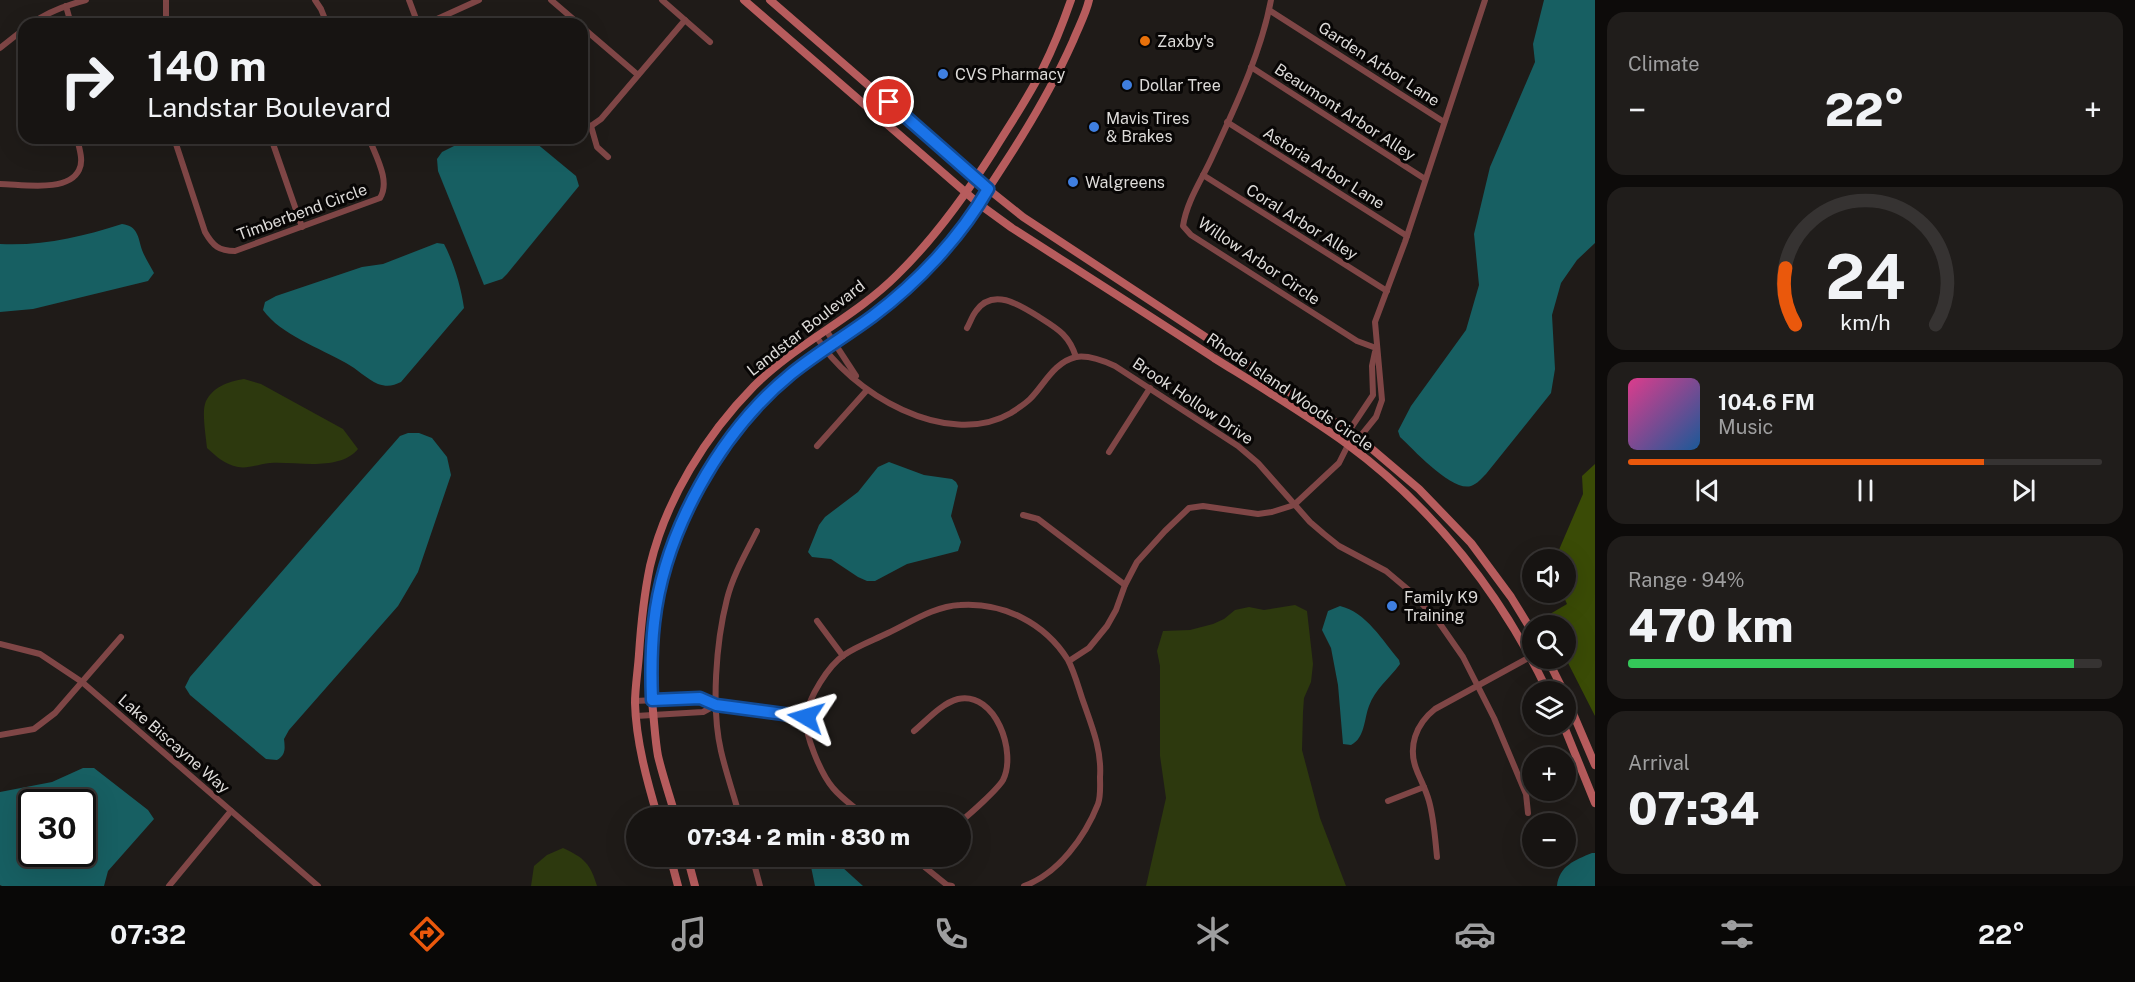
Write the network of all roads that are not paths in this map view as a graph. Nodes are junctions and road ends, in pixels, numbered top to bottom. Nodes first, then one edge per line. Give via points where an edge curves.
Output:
1 (86, 0) edge
2 (165, 0) edge
3 (315, 0) edge
4 (409, 0) edge
5 (479, 0) edge
6 (551, 0) edge
7 (662, 0) edge
8 (744, 0) edge
9 (770, 0) edge
10 (1071, 0) edge
11 (1089, 0) edge
12 (1271, 0) edge
13 (1485, 0) edge
14 (66, 6) junction
15 (783, 10) junction
16 (1269, 10) junction
17 (39, 18) edge
18 (69, 18) edge
19 (166, 18) edge
20 (325, 18) edge
21 (416, 18) edge
22 (439, 18) edge
23 (572, 18) edge
24 (685, 20) junction
25 (771, 24) junction
26 (588, 32) edge
27 (18, 34) edge
28 (710, 42) dead end
29 (0, 48) edge
30 (1251, 67) junction
31 (638, 75) junction
32 (1227, 122) junction
33 (1444, 122) junction
34 (588, 125) edge
35 (591, 126) junction
36 (78, 144) edge
37 (176, 144) edge
38 (273, 144) edge
39 (371, 144) edge
40 (608, 157) dead end
41 (1203, 175) junction
42 (976, 178) junction
43 (1425, 179) junction
44 (0, 184) edge
45 (988, 189) junction
46 (966, 194) junction
47 (980, 204) junction
48 (302, 227) junction
49 (1407, 236) junction
50 (1387, 291) junction
51 (967, 328) dead end
52 (826, 330) junction
53 (816, 336) junction
54 (834, 343) junction
55 (1376, 348) junction
56 (824, 349) junction
57 (1076, 357) junction
58 (1150, 388) junction
59 (867, 390) junction
60 (1349, 431) junction
61 (1359, 438) junction
62 (1348, 445) junction
63 (817, 446) dead end
64 (1109, 452) dead end
65 (1294, 505) junction
66 (1023, 515) dead end
67 (757, 531) dead end
68 (1472, 543) junction
69 (1460, 551) junction
70 (1125, 585) junction
71 (1522, 615) edge
72 (817, 621) dead end
73 (121, 637) dead end
74 (1522, 640) edge
75 (0, 644) edge
76 (843, 656) junction
77 (1069, 661) junction
78 (1522, 661) edge
79 (82, 682) junction
80 (1478, 685) junction
81 (652, 700) junction
82 (635, 701) junction
83 (716, 705) junction
84 (653, 714) junction
85 (636, 716) junction
86 (806, 717) junction
87 (1576, 720) edge
88 (914, 731) dead end
89 (0, 735) edge
90 (1567, 735) edge
91 (1595, 765) edge
92 (1424, 787) junction
93 (1388, 801) dead end
94 (1595, 803) edge
95 (655, 807) edge
96 (673, 807) edge
97 (737, 807) edge
98 (855, 807) edge
99 (971, 811) edge
100 (231, 812) junction
101 (1528, 813) dead end
102 (1437, 857) dead end
103 (673, 867) edge
104 (690, 867) edge
105 (755, 867) edge
106 (928, 867) edge
107 (170, 886) edge
108 (318, 886) edge
109 (678, 886) edge
110 (695, 886) edge
111 (760, 886) edge
112 (952, 886) edge
113 (1024, 886) edge

1 - 14 street
2 - 19 street
3 - 20 street
4 - 21 street
5 - 22 street
6 - 23 street
7 - 24 street
8 - 25 main road, Rhode Island Woods Circle
9 - 15 main road, Rhode Island Woods Circle
10 - 42 main road, Landstar Boulevard via 1043,68
11 - 45 main road, Landstar Boulevard via 1059,74
12 - 16 street, Willow Arbor Circle
13 - 33 street
14 - 17 street
14 - 18 street
15 - 25 main road
15 - 42 main road, Rhode Island Woods Circle
16 - 30 street, Willow Arbor Circle
16 - 33 street, Garden Arbor Lane
24 - 28 street
24 - 31 street
25 - 46 main road, Rhode Island Woods Circle
26 - 31 street
27 - 29 street
30 - 32 street, Willow Arbor Circle
30 - 43 street, Beaumont Arbor Alley
31 - 35 street
32 - 41 street, Willow Arbor Circle
32 - 49 street, Astoria Arbor Lane
33 - 43 street
34 - 35 street
35 - 40 street via 597,147
36 - 44 street via 80,169 72,180 56,185
37 - 48 street, Timberbend Circle via 212,245 223,251 235,251
38 - 48 street
39 - 48 street, Timberbend Circle via 384,181 380,198
41 - 50 street, Coral Arbor Alley
41 - 55 street, Willow Arbor Circle via 1186,210 1183,226 1191,235 1356,341
42 - 45 main road, Rhode Island Woods Circle
42 - 46 main road, Landstar Boulevard
43 - 49 street
45 - 47 main road, Landstar Boulevard
45 - 60 main road, Rhode Island Woods Circle via 1074,252
46 - 47 main road, Rhode Island Woods Circle
46 - 52 main road, Landstar Boulevard via 896,277
47 - 54 main road, Landstar Boulevard via 909,287
47 - 62 main road, Rhode Island Woods Circle
49 - 50 street
50 - 55 street via 1375,322
51 - 57 street via 984,304 1008,299 1059,330 1070,340
52 - 53 main road, Landstar Boulevard
52 - 54 street
53 - 56 street
53 - 82 main road, Landstar Boulevard via 764,378 730,413 693,465 666,518 641,617
54 - 56 main road, Landstar Boulevard
54 - 59 street
55 - 60 street via 1373,395
55 - 61 street via 1382,400 1376,417
56 - 59 street
56 - 81 main road, Landstar Boulevard via 773,389 740,426 706,475 681,524 654,621
57 - 58 street, Brook Hollow Drive via 1116,366
57 - 59 street via 1058,366 1029,401 986,423 935,421 900,409
58 - 64 street
58 - 65 street, Brook Hollow Drive via 1245,452
59 - 63 street
60 - 61 main road, Rhode Island Woods Circle
60 - 62 street
61 - 62 street
61 - 68 main road, Rhode Island Woods Circle via 1419,489
62 - 65 street via 1339,463
62 - 69 main road, Rhode Island Woods Circle via 1411,499
65 - 70 street via 1258,514 1203,506 1189,508 1137,562
65 - 80 street, Brook Hollow Drive via 1339,546 1386,571 1411,592 1438,621
66 - 70 street via 1038,519
67 - 83 street via 727,598 719,644
68 - 69 street
68 - 71 main road, Rhode Island Woods Circle
69 - 74 main road, Rhode Island Woods Circle
70 - 77 street via 1107,626 1089,648
72 - 76 street
73 - 79 street
75 - 79 street, Lake Biscayne Way via 40,654
76 - 77 street via 933,611 960,605 997,608 1027,619 1052,638
76 - 86 street via 825,675
77 - 113 street via 1098,742 1099,801 1062,861
78 - 80 street
79 - 89 street via 55,713 34,729
79 - 100 street, Lake Biscayne Way
80 - 92 street via 1436,709 1418,728 1413,759
80 - 101 street, Brook Hollow Drive via 1526,794
81 - 82 street
81 - 83 street via 700,698
81 - 84 main road, Landstar Boulevard
82 - 85 main road, Landstar Boulevard
83 - 84 street via 703,712
83 - 86 street
83 - 97 street via 720,750
84 - 85 street
84 - 96 main road, Landstar Boulevard via 658,755
85 - 95 main road, Landstar Boulevard
86 - 98 street via 820,768 833,788
87 - 91 main road
88 - 99 street via 957,699 971,698 985,704 995,715 1007,748 1007,766 1002,781
90 - 94 main road
92 - 93 street
92 - 102 street via 1431,806
100 - 107 street
100 - 108 street, Lake Biscayne Way
103 - 109 main road
104 - 110 main road
105 - 111 street
106 - 112 street

